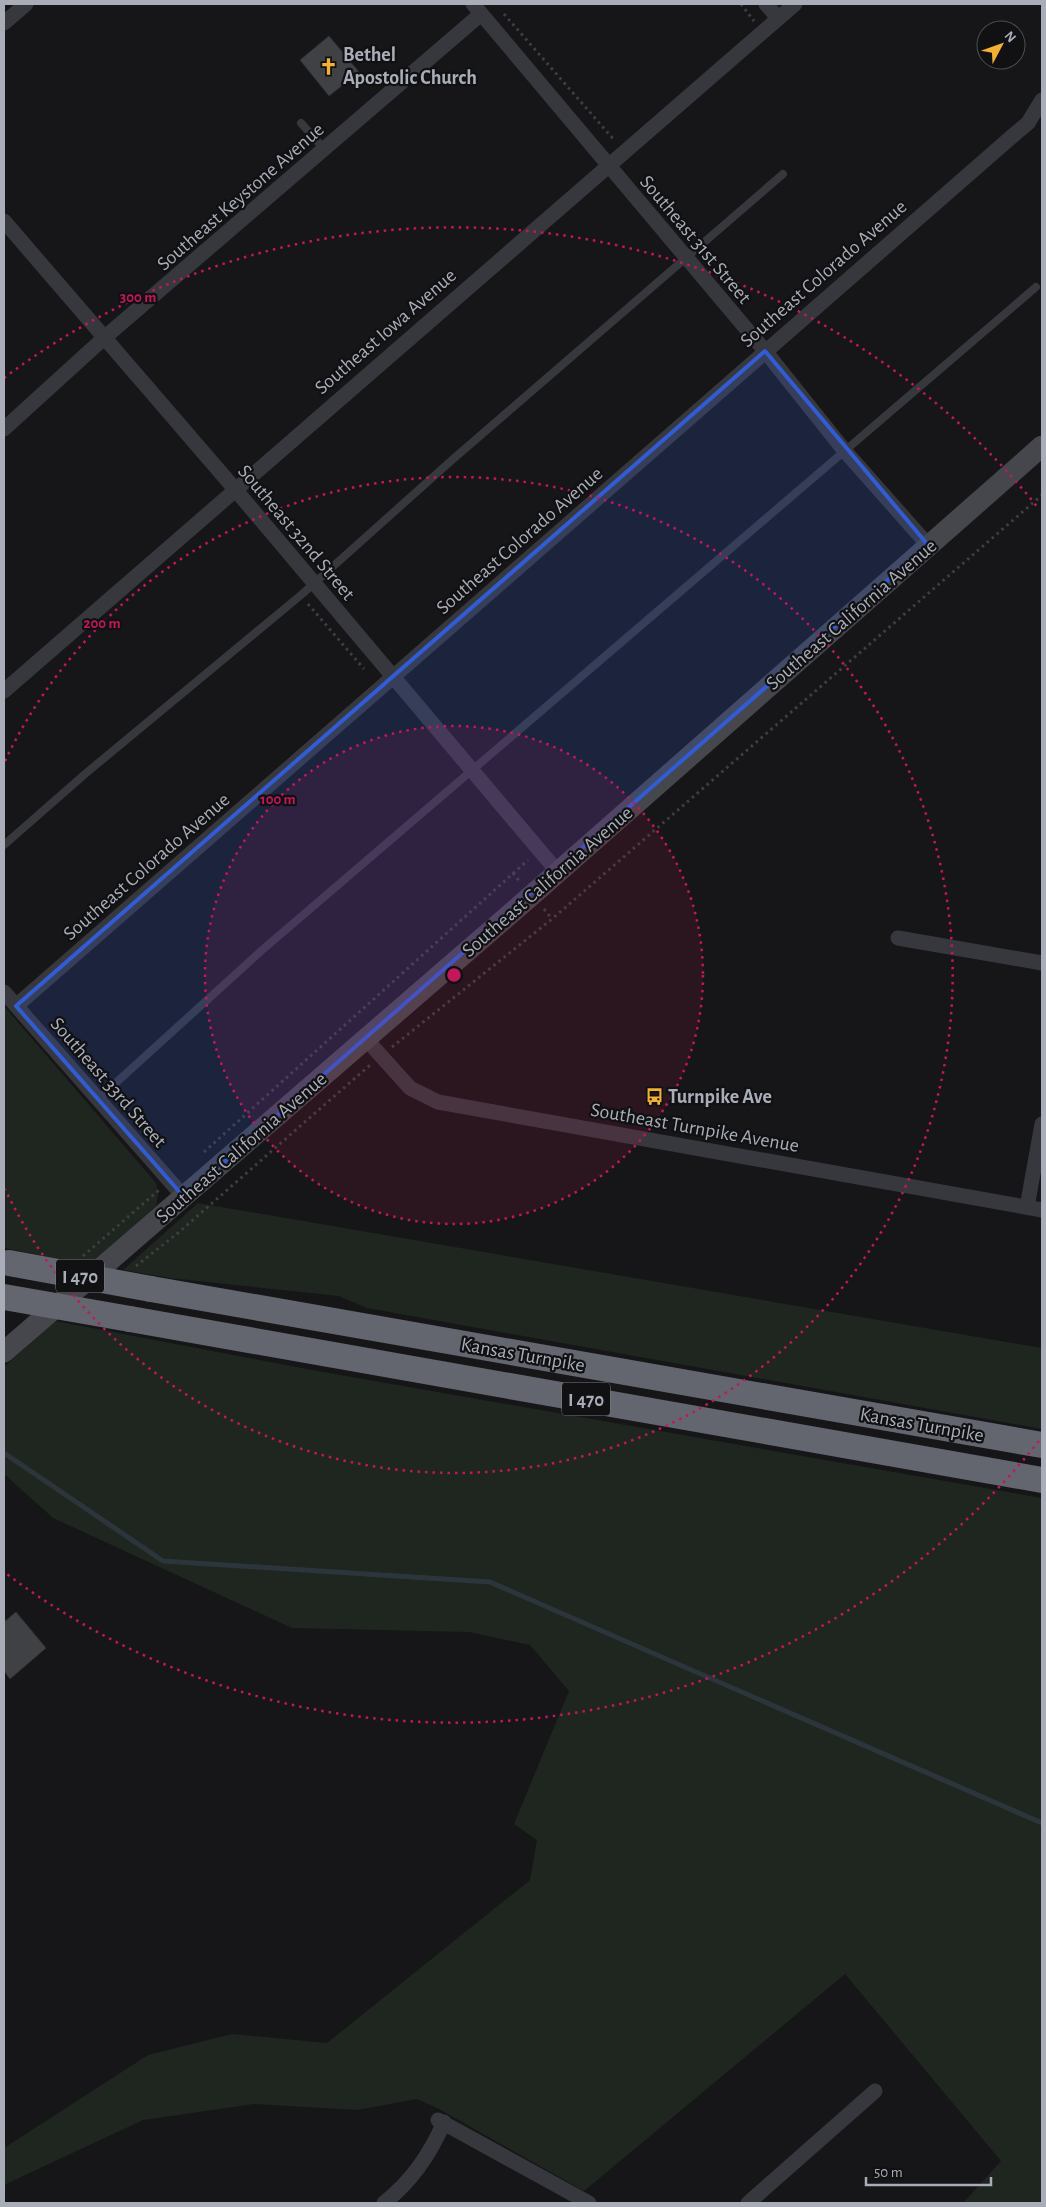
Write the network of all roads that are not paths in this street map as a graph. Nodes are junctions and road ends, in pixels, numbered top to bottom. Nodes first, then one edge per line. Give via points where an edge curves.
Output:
1 (26, 4) edge
2 (766, 4) edge
3 (795, 4) edge
4 (477, 9) edge
5 (778, 18) junction
6 (4, 23) edge
7 (1042, 100) edge
8 (301, 123) dead end
9 (325, 150) junction
10 (607, 165) junction
11 (783, 174) dead end
12 (4, 220) edge
13 (686, 258) junction
14 (1036, 287) dead end
15 (104, 338) junction
16 (765, 351) junction
17 (4, 429) edge
18 (1042, 446) edge
19 (844, 450) junction
20 (234, 488) junction
21 (928, 545) junction
22 (314, 583) junction
23 (394, 676) junction
24 (4, 691) edge
25 (473, 770) junction
26 (4, 845) edge
27 (557, 871) junction
28 (898, 938) dead end
29 (1042, 963) edge
30 (4, 992) edge
31 (16, 1006) junction
32 (365, 1038) junction
33 (98, 1100) junction
34 (1042, 1124) edge
35 (184, 1198) junction
36 (1035, 1209) edge
37 (6, 1262) edge
38 (4, 1297) edge
39 (4, 1352) edge
40 (1042, 1445) edge
41 (1042, 1480) edge
42 (875, 2092) dead end
43 (384, 2203) edge
44 (589, 2203) edge
45 (748, 2203) edge

1 - 6 street
2 - 5 street
3 - 5 street, Southeast Iowa Avenue
4 - 9 street, Southeast Keystone Avenue
4 - 10 street, Southeast 31st Street
5 - 10 street, Southeast Iowa Avenue
7 - 16 street, Southeast Colorado Avenue via 1028,123
8 - 9 lane
9 - 15 street, Southeast Keystone Avenue
10 - 13 street, Southeast 31st Street
10 - 20 street, Southeast Iowa Avenue
11 - 13 lane
12 - 15 street, Southeast 32nd Street
13 - 16 street, Southeast 31st Street
13 - 22 lane
14 - 19 lane
15 - 17 street, Southeast Keystone Avenue
15 - 20 street, Southeast 32nd Street
16 - 19 street, Southeast 31st Street
16 - 23 street, Southeast Colorado Avenue
18 - 21 main road, Southeast California Avenue
19 - 21 street, Southeast 31st Street
19 - 25 lane
20 - 22 street, Southeast 32nd Street
20 - 24 street, Southeast Iowa Avenue
21 - 27 main road, Southeast California Avenue
22 - 23 street, Southeast 32nd Street
22 - 26 lane
23 - 25 street, Southeast 32nd Street
23 - 31 street, Southeast Colorado Avenue
25 - 27 street, Southeast 32nd Street
25 - 33 lane via 261,951
27 - 32 main road, Southeast California Avenue
28 - 29 street
30 - 31 street, Southeast 33rd Street
31 - 33 street, Southeast 33rd Street
32 - 35 main road, Southeast California Avenue
32 - 36 street, Southeast Turnpike Avenue via 410,1088 438,1102
33 - 35 street, Southeast 33rd Street
34 - 36 street
35 - 39 main road, Southeast California Avenue
37 - 40 highway, Kansas Turnpike / I 470, bridge
38 - 41 highway, Kansas Turnpike / I 470, bridge
42 - 45 street
43 - 44 street via 404,2186 430,2153 441,2121

